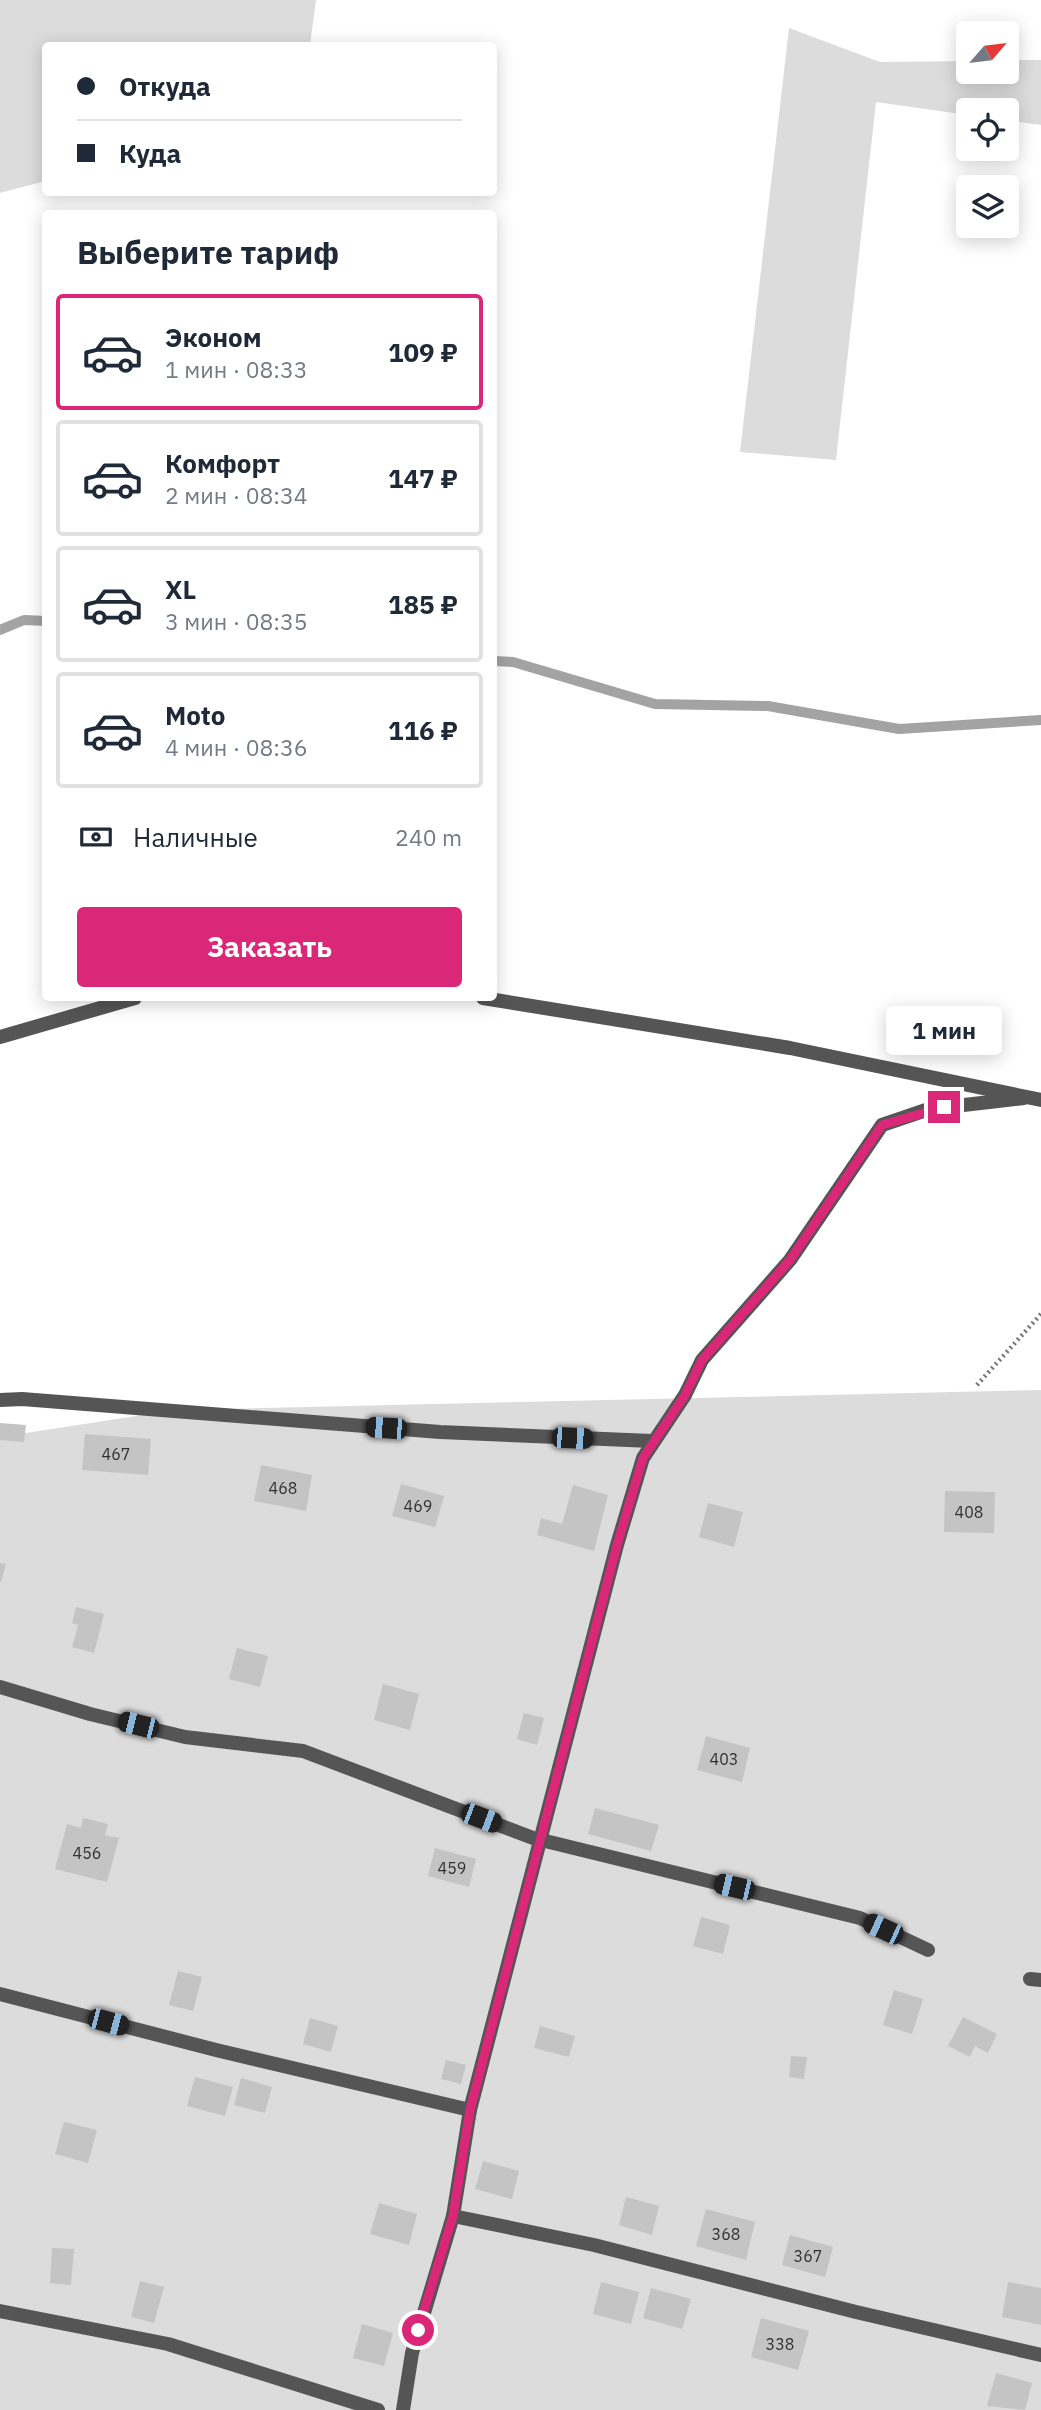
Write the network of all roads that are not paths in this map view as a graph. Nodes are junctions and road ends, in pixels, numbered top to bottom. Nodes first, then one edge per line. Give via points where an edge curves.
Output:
1 (497, 1000) edge
2 (125, 1001) edge
3 (0, 1037) edge
4 (1037, 1098) edge
5 (0, 1399) edge
6 (652, 1441) junction
7 (0, 1687) edge
8 (542, 1841) junction
9 (928, 1950) dead end
10 (0, 1994) edge
11 (470, 2110) junction
12 (453, 2216) junction
13 (0, 2311) edge
14 (1041, 2355) edge
15 (378, 2410) edge
16 (403, 2410) edge

1 - 4 street via 790,1048
2 - 3 street
4 - 6 street via 929,1109 882,1125 790,1260 702,1360 685,1395
5 - 6 street via 440,1432
6 - 8 street via 617,1545
7 - 8 street via 185,1737 303,1751
8 - 9 street via 860,1918
8 - 11 street
10 - 11 street
11 - 12 street
12 - 14 street via 594,2245
12 - 16 street via 412,2353
13 - 15 street via 168,2344

